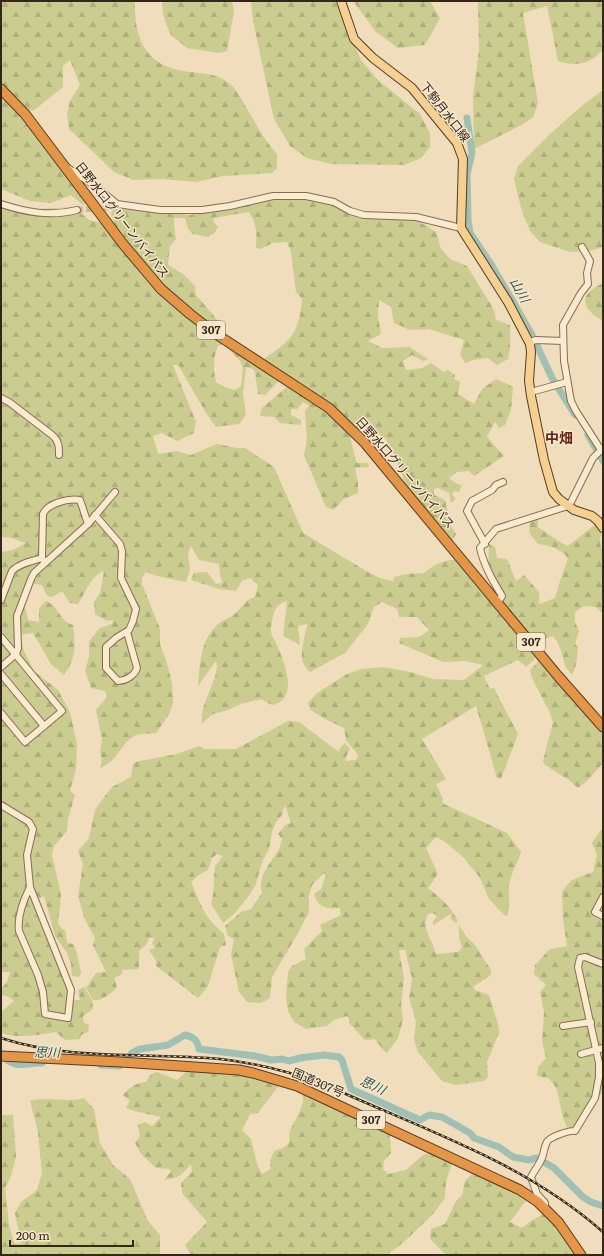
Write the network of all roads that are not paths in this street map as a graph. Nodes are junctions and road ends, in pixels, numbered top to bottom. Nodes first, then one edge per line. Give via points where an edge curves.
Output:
1 (341, 1) edge
2 (1, 89) edge
3 (64, 166) junction
4 (1, 204) edge
5 (76, 210) tunnel mouth
6 (462, 228) junction
7 (582, 247) dead end
8 (532, 341) junction
9 (563, 341) junction
10 (567, 382) junction
11 (530, 392) junction
12 (1, 398) edge
13 (600, 451) edge
14 (59, 455) dead end
15 (503, 482) dead end
16 (115, 492) dead end
17 (568, 506) junction
18 (95, 515) junction
19 (88, 524) junction
20 (603, 528) edge
21 (484, 544) junction
22 (44, 561) junction
23 (3, 585) edge
24 (1, 600) edge
25 (498, 602) junction
26 (127, 632) junction
27 (1, 637) edge
28 (16, 654) junction
29 (1, 667) edge
30 (1, 674) edge
31 (1, 713) edge
32 (44, 726) junction
33 (603, 727) edge
34 (1, 805) edge
35 (30, 887) junction
36 (603, 897) edge
37 (603, 916) edge
38 (603, 964) edge
39 (591, 1022) junction
40 (564, 1026) dead end
41 (600, 1049) edge
42 (581, 1054) dead end
43 (1, 1056) edge
44 (545, 1209) junction
45 (581, 1255) edge

1 - 6 main road, 下駒月水口線 via 354,39 373,58 412,88 460,150 463,158
2 - 3 highway, 日野水口グリーンバイパス / 307 via 25,114
3 - 6 street via 98,188 115,206 202,210 273,196 306,196 334,202 364,215 416,217
3 - 25 highway, 日野水口グリーンバイパス / 307 via 123,244 161,288 216,334 334,413 364,442
4 - 5 street via 31,213
6 - 8 main road
7 - 9 street via 590,261 588,284 563,325
8 - 9 street
8 - 11 main road
9 - 10 street
10 - 11 street
10 - 13 street via 574,406
11 - 17 main road via 549,480 556,495
12 - 14 street via 52,435 59,445
13 - 17 street
15 - 21 street via 472,501 465,510
16 - 18 street
17 - 20 main road via 592,516
17 - 21 street via 496,529
18 - 19 street
18 - 26 street via 120,544 122,551 121,578 136,609
19 - 22 street
19 - 22 street via 80,500 65,500 45,510
21 - 25 street via 480,548 482,557 502,596
22 - 23 street via 25,563 15,568
22 - 28 street via 34,573 18,612 16,620 19,646
23 - 24 street
25 - 33 highway, 日野水口グリーンバイパス / 307
26 - 26 street via 137,671 128,679 118,681 106,668 106,647
27 - 28 street
28 - 29 street
28 - 32 street via 62,711
30 - 32 street
31 - 32 street via 25,742
34 - 35 street via 29,822 33,829 27,855
35 - 35 street via 71,990 68,1018 45,1014 38,974 19,931 20,917
36 - 37 street via 596,912
38 - 39 street via 585,957 580,958 578,967
39 - 40 street
39 - 41 street
41 - 42 street
41 - 44 street via 596,1098 575,1131 571,1130 546,1143 541,1160 531,1177 537,1194 545,1203
43 - 44 highway, 国道307号 / 307 via 123,1062 253,1073 297,1086 520,1190
44 - 45 highway, 国道307号 / 307 via 559,1223

